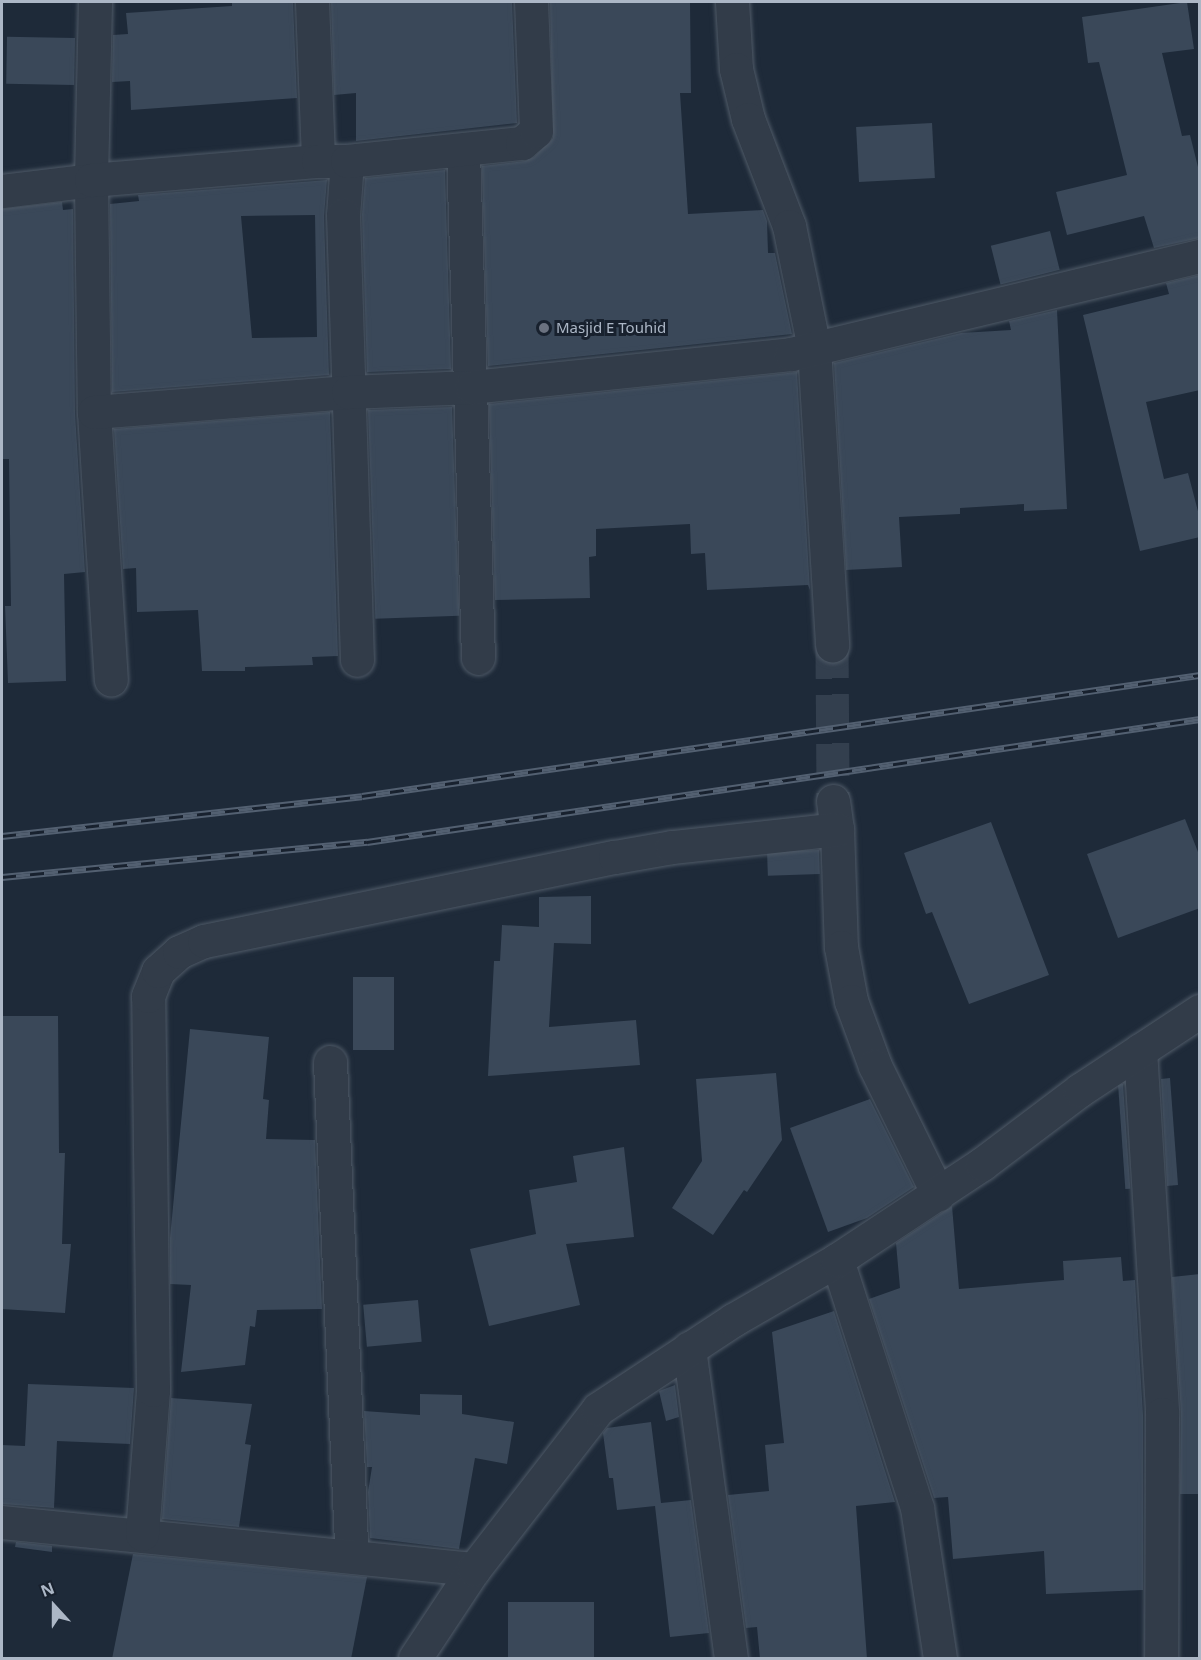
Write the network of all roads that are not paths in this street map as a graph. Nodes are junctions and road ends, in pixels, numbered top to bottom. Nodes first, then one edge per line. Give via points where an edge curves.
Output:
1 (94, 2) edge
2 (312, 2) edge
3 (531, 2) edge
4 (732, 2) edge
5 (463, 150) junction
6 (333, 160) junction
7 (91, 180) junction
8 (2, 190) edge
9 (1200, 256) edge
10 (814, 348) junction
11 (472, 387) junction
12 (348, 392) junction
13 (94, 412) junction
14 (832, 645) tunnel mouth
15 (478, 658) dead end
16 (357, 660) dead end
17 (111, 679) dead end
18 (1200, 1011) edge
19 (1140, 1050) junction
20 (330, 1062) dead end
21 (938, 1194) junction
22 (837, 1260) junction
23 (689, 1347) junction
24 (2, 1522) edge
25 (142, 1534) junction
26 (352, 1556) junction
27 (474, 1569) junction
28 (415, 1659) edge
29 (731, 1659) edge
30 (939, 1659) edge
31 (1161, 1659) edge

1 - 7 street
2 - 6 street
3 - 5 street via 536,130 522,143
4 - 10 street via 736,69 748,119 789,226
5 - 6 street
5 - 11 street
6 - 7 street
6 - 12 street via 343,215
7 - 8 street
7 - 13 street
9 - 10 street
10 - 11 street via 791,354
10 - 14 street
11 - 12 street
11 - 15 street
12 - 13 street
12 - 16 street
13 - 17 street
18 - 19 street
19 - 21 street
19 - 31 street via 1162,1414
20 - 26 street
21 - 22 street
21 - 25 street via 875,1066 851,1001 841,947 835,815 204,941 178,952 158,971 148,996 153,1390
22 - 23 street
22 - 30 street via 917,1508
23 - 27 street via 598,1409
23 - 29 street
24 - 25 street
25 - 26 street
26 - 27 street
27 - 28 street

